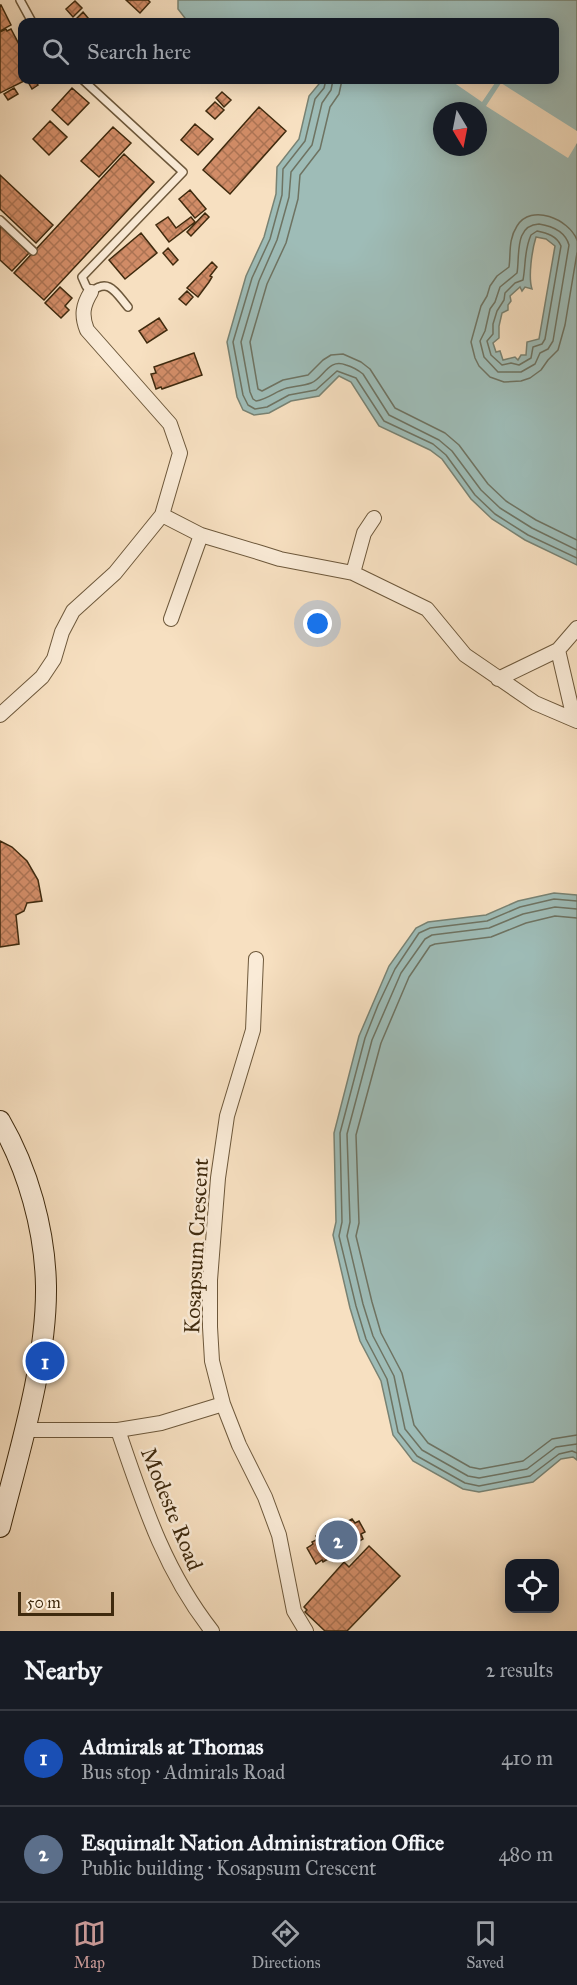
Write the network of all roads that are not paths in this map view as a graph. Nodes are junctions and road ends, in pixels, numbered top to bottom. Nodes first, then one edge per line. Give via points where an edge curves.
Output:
1 (20, 0) edge
2 (30, 18) edge
3 (87, 84) edge
4 (0, 219) edge
5 (33, 251) dead end
6 (91, 292) junction
7 (128, 307) dead end
8 (162, 515) junction
9 (375, 518) dead end
10 (201, 535) junction
11 (353, 573) junction
12 (171, 619) dead end
13 (577, 628) edge
14 (558, 650) junction
15 (498, 679) junction
16 (0, 715) edge
17 (575, 720) edge
18 (256, 959) dead end
19 (0, 1121) edge
20 (223, 1404) junction
21 (25, 1430) junction
22 (118, 1430) junction
23 (0, 1527) edge
24 (212, 1631) edge
25 (306, 1631) edge

1 - 2 lane
3 - 6 lane via 183,172 82,277
4 - 5 lane
6 - 7 lane via 98,286 110,287
6 - 8 street via 82,315 87,330 170,424 180,453
8 - 10 street
8 - 16 street via 115,573 73,611 54,659 42,677
9 - 11 street via 364,533
10 - 11 street via 280,559
10 - 12 street
11 - 15 street via 427,609 465,655
13 - 14 street
14 - 15 street
14 - 17 street
15 - 17 street via 536,704
18 - 20 street, Kosapsum Crescent via 253,1030 227,1116 210,1280 212,1361
19 - 21 main road via 26,1177 41,1232 46,1286 42,1348
20 - 22 street via 160,1423
20 - 25 street, Kosapsum Crescent via 279,1535 294,1611
21 - 22 street
21 - 23 main road
22 - 24 street, Modeste Road via 150,1522 173,1572

